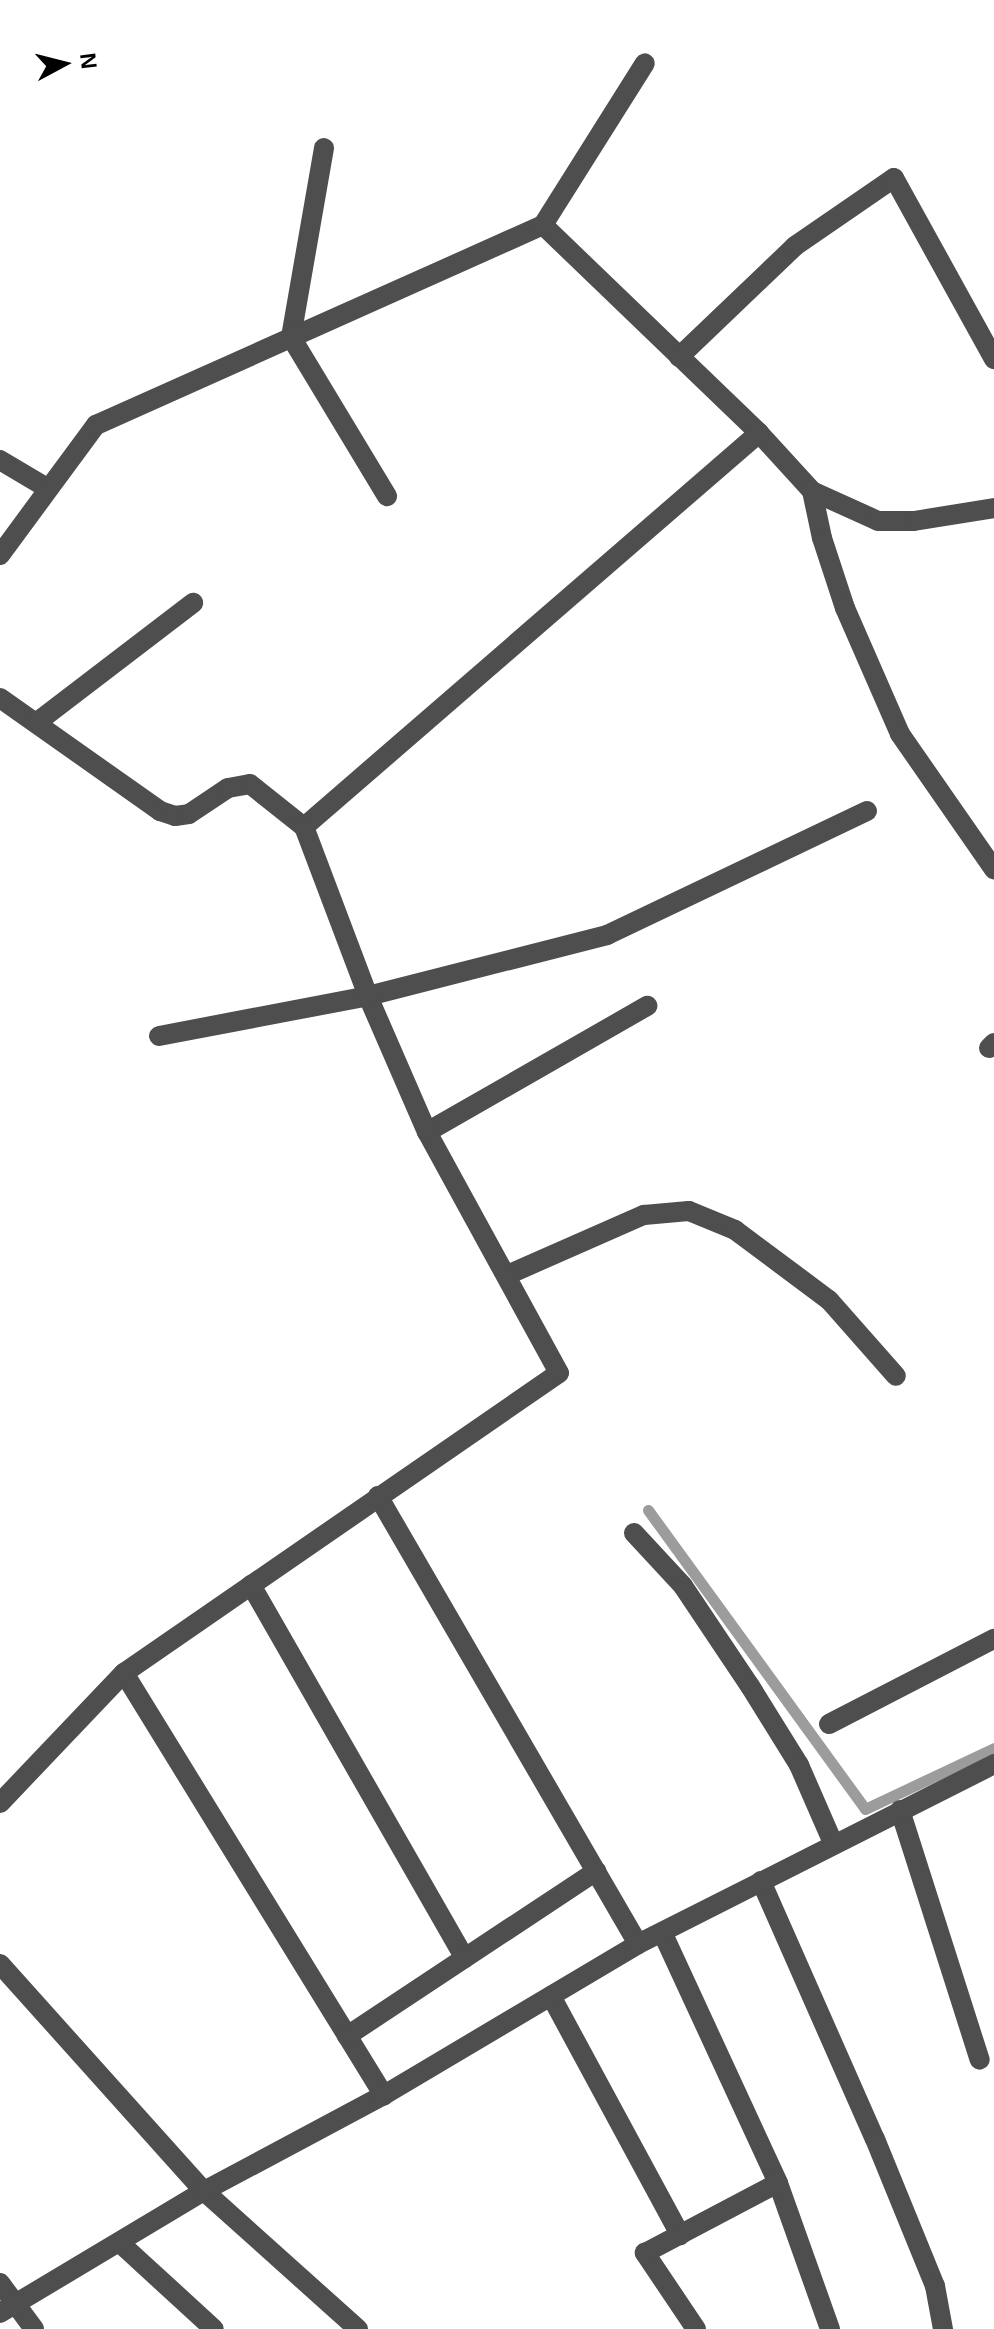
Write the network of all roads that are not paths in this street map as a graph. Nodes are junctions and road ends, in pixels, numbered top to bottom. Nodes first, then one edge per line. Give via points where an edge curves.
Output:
1 (645, 63) dead end
2 (324, 148) dead end
3 (543, 225) junction
4 (291, 337) junction
5 (679, 357) junction
6 (994, 359) edge
7 (759, 433) junction
8 (0, 460) edge
9 (47, 488) junction
10 (812, 491) junction
11 (387, 496) dead end
12 (994, 508) edge
13 (0, 555) edge
14 (193, 603) dead end
15 (0, 698) edge
16 (36, 723) junction
17 (867, 811) dead end
18 (304, 827) junction
19 (994, 869) edge
20 (368, 996) junction
21 (647, 1006) dead end
22 (159, 1036) dead end
23 (427, 1132) junction
24 (507, 1275) junction
25 (896, 1376) dead end
26 (378, 1496) junction
27 (634, 1533) dead end
28 (251, 1585) junction
29 (994, 1639) edge
30 (124, 1673) junction
31 (829, 1724) dead end
32 (994, 1764) edge
33 (0, 1803) edge
34 (900, 1810) junction
35 (833, 1843) junction
36 (596, 1871) junction
37 (761, 1881) junction
38 (663, 1934) junction
39 (638, 1944) junction
40 (465, 1958) junction
41 (0, 1964) edge
42 (551, 1996) junction
43 (347, 2036) junction
44 (980, 2060) dead end
45 (384, 2095) junction
46 (778, 2183) junction
47 (204, 2191) junction
48 (680, 2235) junction
49 (120, 2243) junction
50 (0, 2283) edge
51 (8, 2309) edge
52 (34, 2329) edge
53 (214, 2329) edge
54 (358, 2329) edge
55 (696, 2329) edge
56 (830, 2329) edge
57 (943, 2329) edge

1 - 3 street
2 - 4 street
3 - 4 street
3 - 5 street
4 - 9 street via 96,425
4 - 11 street
5 - 6 street via 795,246 894,178
5 - 7 street
7 - 10 street
7 - 18 street
8 - 9 street
9 - 13 street
10 - 12 street via 878,521 914,521
10 - 19 street via 845,608 900,734
14 - 16 street
15 - 16 street
16 - 18 street via 160,811 189,814 228,788 250,784
17 - 20 street via 607,935
18 - 20 street
20 - 22 street
20 - 23 street
21 - 23 street
23 - 24 street
24 - 25 street via 644,1215 689,1211 735,1230 829,1300
24 - 26 street via 559,1373
26 - 28 street
26 - 36 street
27 - 35 street via 683,1586 750,1686 799,1765
28 - 30 street
28 - 40 street
29 - 31 street
30 - 33 street
30 - 43 street
32 - 34 street
34 - 35 street
34 - 44 street
35 - 37 street
36 - 39 street
36 - 40 street
37 - 38 street
37 - 57 street via 935,2286
38 - 39 street
38 - 46 street
39 - 42 street
40 - 43 street
41 - 47 street
42 - 45 street
42 - 48 street
43 - 45 street
45 - 47 street
46 - 48 street
46 - 56 street
47 - 49 street
47 - 54 street
48 - 55 street via 645,2253
49 - 51 street
49 - 53 street
50 - 51 street
51 - 52 street

